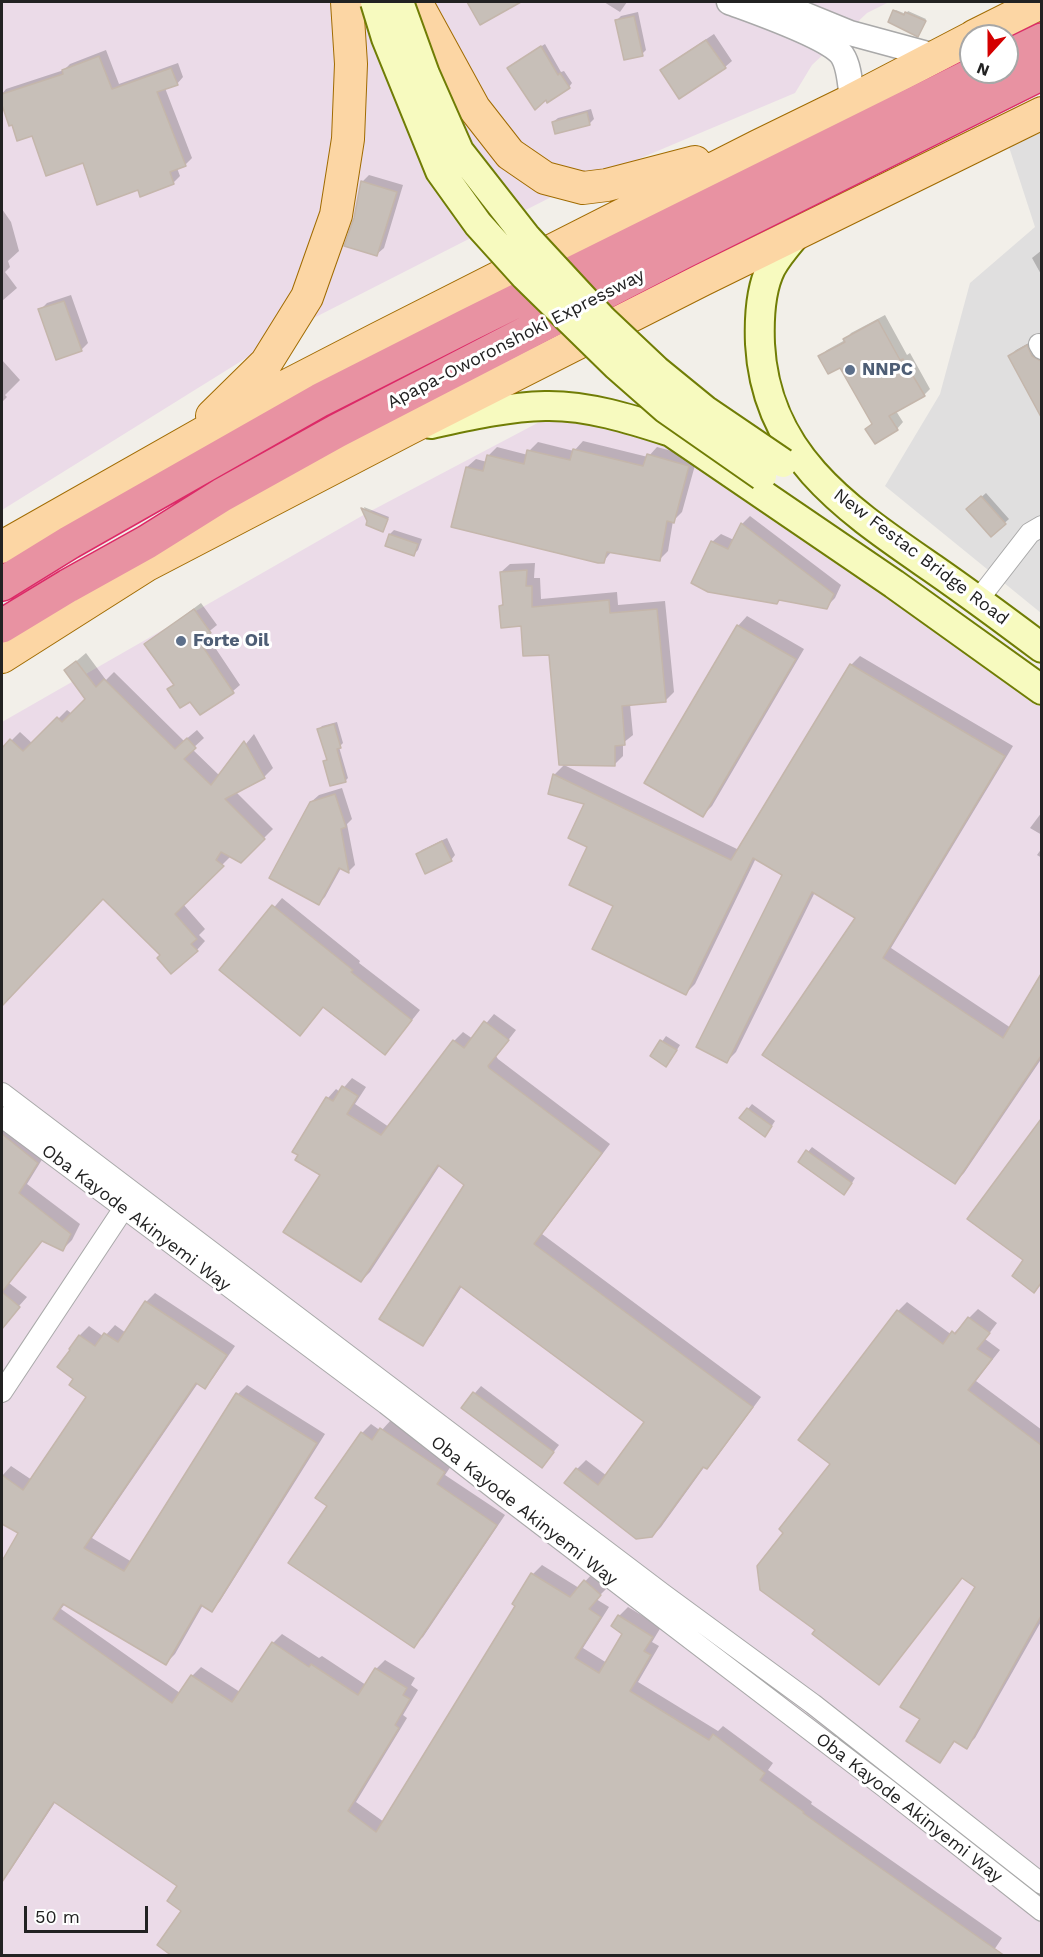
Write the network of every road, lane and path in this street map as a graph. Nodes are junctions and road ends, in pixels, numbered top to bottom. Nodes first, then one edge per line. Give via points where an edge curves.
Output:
1 (347, 2) edge
2 (375, 2) edge
3 (399, 2) edge
4 (416, 2) edge
5 (729, 2) edge
6 (774, 2) edge
7 (1041, 2) edge
8 (998, 24) edge
9 (1041, 40) edge
10 (959, 44) edge
11 (1019, 51) edge
12 (935, 56) junction
13 (1041, 73) edge
14 (959, 81) edge
15 (852, 100) junction
16 (1041, 113) edge
17 (758, 146) junction
18 (798, 232) junction
19 (408, 429) junction
20 (179, 448) junction
21 (772, 470) junction
22 (1041, 526) edge
23 (2, 547) edge
24 (2, 584) edge
25 (978, 600) junction
26 (2, 626) edge
27 (1041, 648) edge
28 (2, 657) edge
29 (1041, 661) edge
30 (1041, 676) edge
31 (1041, 690) edge
32 (2, 1093) edge
33 (2, 1117) edge
34 (128, 1202) junction
35 (2, 1392) edge
36 (1041, 1884) edge
37 (1041, 1911) edge

1 - 20 main road via 351,64 348,140 336,215 307,297 266,363
2 - 21 main road, bridge via 440,171 478,224 525,276 666,409
3 - 21 main road, bridge via 459,151 526,238 603,320
4 - 17 main road via 474,108 510,154 545,178 583,188 607,185
5 - 15 street via 828,43 842,56
6 - 12 street via 850,33
7 - 8 main road
9 - 11 highway
10 - 12 main road
12 - 15 main road
13 - 26 highway, Apapa-Oworonshoki Expressway via 336,431
14 - 24 highway, Apapa-Oworonshoki Expressway via 320,400
15 - 17 main road
16 - 18 main road, Apapa-Oworonshoki Expressway
17 - 20 main road via 286,386
18 - 19 main road, Apapa-Oworonshoki Expressway
18 - 25 main road, New Festac Bridge Road via 771,268 759,321 768,397 782,429 813,474 831,492
19 - 28 main road, Apapa-Oworonshoki Expressway via 147,565
19 - 31 main road via 498,409 546,406 598,412 671,432
20 - 23 main road
21 - 29 main road via 849,520
21 - 30 main road via 842,531
22 - 25 street via 1030,534
25 - 27 main road, New Festac Bridge Road
32 - 34 street, Oba Kayode Akinyemi Way via 69,1142
33 - 34 street, Oba Kayode Akinyemi Way
34 - 35 street
34 - 36 street, Oba Kayode Akinyemi Way via 813,1704
34 - 37 street, Oba Kayode Akinyemi Way

